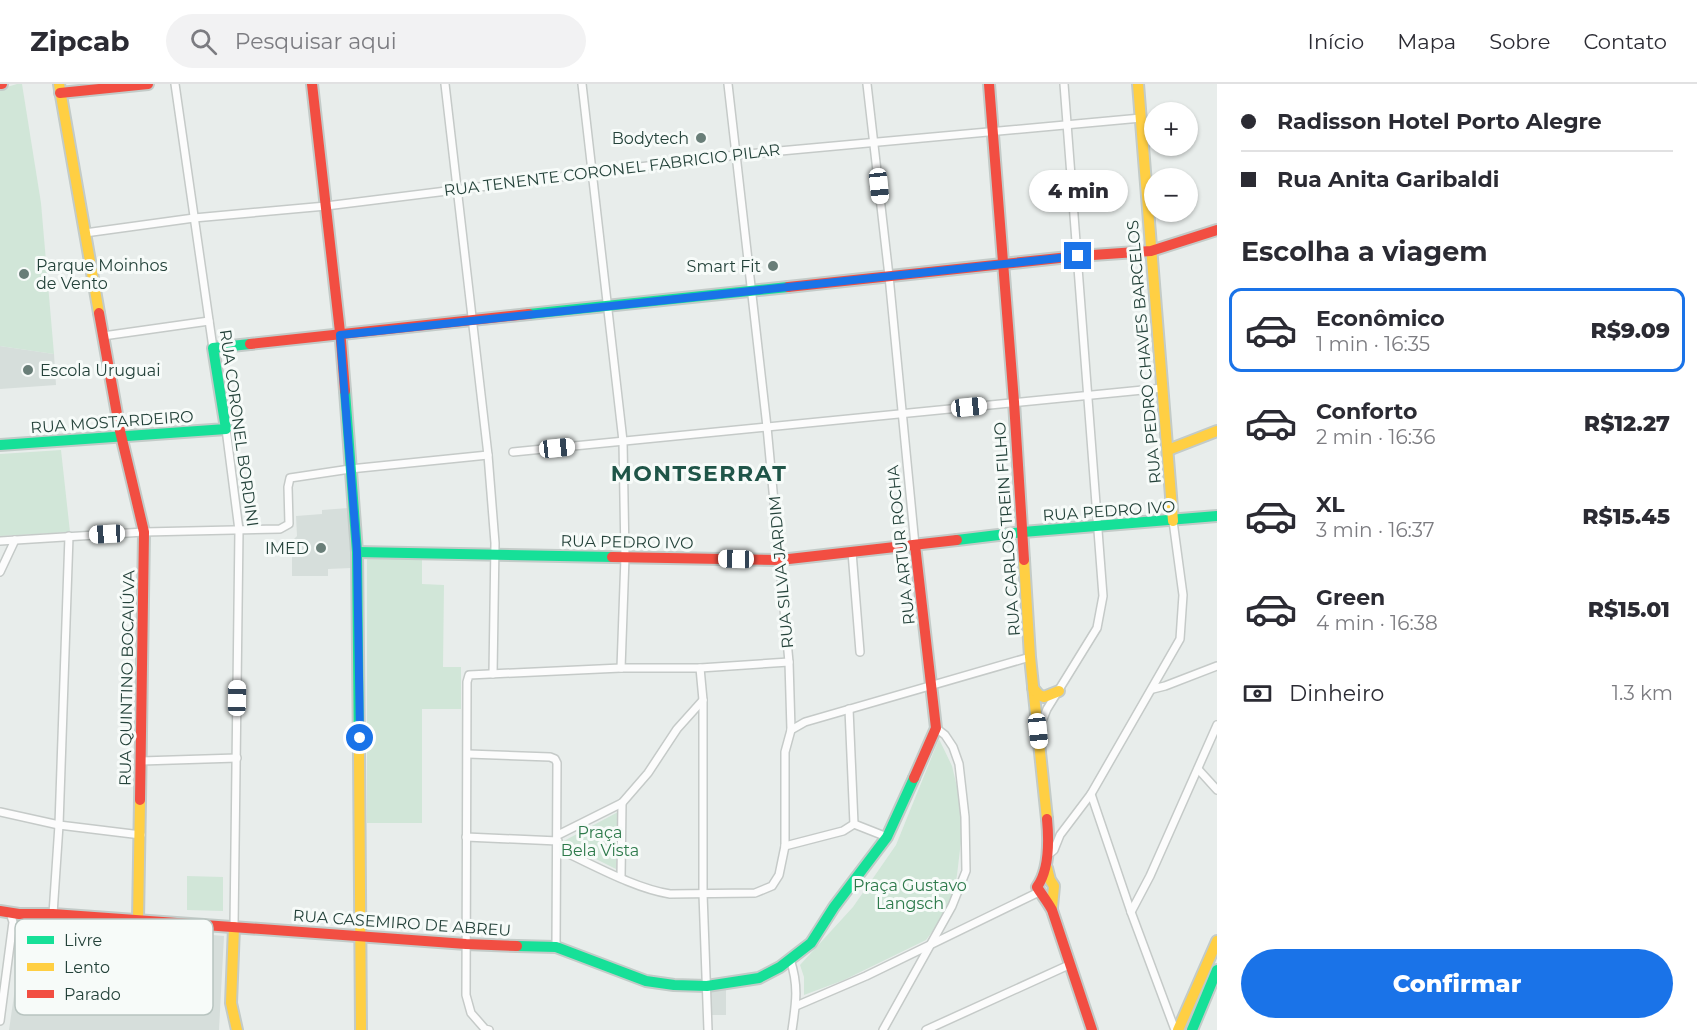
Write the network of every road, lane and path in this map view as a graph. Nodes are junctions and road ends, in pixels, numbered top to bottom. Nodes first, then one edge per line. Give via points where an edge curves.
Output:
1 (148, 84) edge
2 (175, 84) edge
3 (312, 84) edge
4 (445, 84) edge
5 (582, 84) edge
6 (728, 84) edge
7 (867, 84) edge
8 (989, 84) edge
9 (1064, 84) edge
10 (1138, 84) edge
11 (59, 88) edge
12 (1141, 118) junction
13 (1067, 123) junction
14 (992, 130) junction
15 (873, 141) junction
16 (736, 155) junction
17 (592, 171) junction
18 (457, 188) junction
19 (326, 206) junction
20 (194, 218) junction
21 (1217, 230) edge
22 (85, 233) junction
23 (1151, 251) junction
24 (1078, 256) junction
25 (1004, 264) junction
26 (889, 276) junction
27 (751, 291) junction
28 (608, 306) junction
29 (209, 321) junction
30 (472, 321) junction
31 (340, 335) junction
32 (104, 336) junction
33 (213, 348) junction
34 (1164, 388) junction
35 (1089, 394) junction
36 (1014, 402) junction
37 (902, 413) junction
38 (767, 427) junction
39 (226, 429) junction
40 (1217, 431) edge
41 (121, 436) junction
42 (623, 441) junction
43 (0, 445) edge
44 (1168, 450) junction
45 (513, 453) dead end
46 (488, 455) junction
47 (350, 469) junction
48 (1217, 516) edge
49 (1173, 521) junction
50 (1099, 528) junction
51 (238, 530) junction
52 (144, 532) junction
53 (1023, 532) junction
54 (69, 536) junction
55 (15, 540) junction
56 (0, 541) edge
57 (915, 545) junction
58 (357, 552) junction
59 (852, 552) junction
60 (495, 555) junction
61 (625, 557) junction
62 (780, 560) junction
63 (0, 572) edge
64 (860, 652) dead end
65 (1030, 657) junction
66 (789, 662) junction
67 (1217, 666) edge
68 (621, 668) junction
69 (700, 668) junction
70 (493, 674) junction
71 (932, 685) junction
72 (1033, 688) junction
73 (1153, 689) junction
74 (1059, 691) junction
75 (703, 700) junction
76 (849, 710) junction
77 (1217, 725) edge
78 (936, 728) junction
79 (791, 729) junction
80 (1038, 731) junction
81 (468, 753) junction
82 (237, 758) junction
83 (141, 761) junction
84 (1198, 769) junction
85 (1217, 790) edge
86 (1091, 794) junction
87 (622, 803) junction
88 (0, 812) edge
89 (854, 824) junction
90 (59, 825) junction
91 (141, 835) junction
92 (1060, 836) junction
93 (466, 837) junction
94 (887, 837) junction
95 (558, 842) junction
96 (1048, 842) junction
97 (785, 846) junction
98 (1047, 860) junction
99 (621, 877) junction
100 (1044, 888) junction
101 (703, 894) junction
102 (1131, 912) junction
103 (53, 914) junction
104 (11, 915) edge
105 (124, 919) edge
106 (138, 919) edge
107 (213, 925) edge
108 (234, 927) junction
109 (360, 936) junction
110 (1217, 941) edge
111 (466, 944) junction
112 (930, 946) junction
113 (556, 947) junction
114 (790, 959) junction
115 (1071, 964) junction
116 (1217, 970) edge
117 (707, 986) junction
118 (2, 994) edge
119 (796, 1006) junction
120 (0, 1021) edge
121 (1177, 1025) edge
122 (237, 1030) edge
123 (361, 1030) edge
124 (489, 1030) edge
125 (708, 1030) edge
126 (792, 1030) edge
127 (882, 1030) edge
128 (926, 1030) edge
129 (1092, 1030) edge
130 (1192, 1030) edge

1 - 11 street
2 - 20 street, RUA CORONEL BORDINI
3 - 19 street
4 - 18 street
5 - 17 street
6 - 16 street, RUA SILVA JARDIM
7 - 15 street, RUA ARTUR ROCHA
8 - 14 street, RUA CARLOS TREIN FILHO
9 - 13 street
10 - 12 street, RUA PEDRO CHAVES BARCELOS
11 - 22 street, RUA QUINTINO BOCAIÚVA
12 - 13 street, RUA TENENTE CORONEL FABRICIO PILAR
12 - 23 street, RUA PEDRO CHAVES BARCELOS
13 - 14 street, RUA TENENTE CORONEL FABRICIO PILAR
13 - 24 street
14 - 15 street, RUA TENENTE CORONEL FABRICIO PILAR
14 - 25 street, RUA CARLOS TREIN FILHO
15 - 16 street, RUA TENENTE CORONEL FABRICIO PILAR
15 - 26 street, RUA ARTUR ROCHA
16 - 17 street, RUA TENENTE CORONEL FABRICIO PILAR
16 - 27 street, RUA SILVA JARDIM
17 - 18 street, RUA TENENTE CORONEL FABRICIO PILAR
17 - 28 street
18 - 19 street, RUA TENENTE CORONEL FABRICIO PILAR
18 - 30 street
19 - 20 street, RUA TENENTE CORONEL FABRICIO PILAR
19 - 31 street
20 - 22 street, RUA TENENTE CORONEL FABRICIO PILAR
20 - 29 street, RUA CORONEL BORDINI
21 - 23 street
22 - 32 street, RUA QUINTINO BOCAIÚVA
23 - 24 street
23 - 34 street, RUA PEDRO CHAVES BARCELOS
24 - 25 street
24 - 35 street
25 - 26 street
25 - 36 street, RUA CARLOS TREIN FILHO
26 - 27 street
26 - 37 street, RUA ARTUR ROCHA
27 - 28 street
27 - 38 street, RUA SILVA JARDIM
28 - 30 street
28 - 42 street
29 - 32 street
29 - 33 street, RUA CORONEL BORDINI
30 - 31 street
30 - 46 street
31 - 33 street
31 - 47 street
32 - 41 street, RUA QUINTINO BOCAIÚVA
33 - 39 street, RUA CORONEL BORDINI
34 - 35 street
34 - 44 street, RUA PEDRO CHAVES BARCELOS
35 - 36 street
35 - 50 street
36 - 37 street
36 - 53 street, RUA CARLOS TREIN FILHO
37 - 38 street
37 - 57 street, RUA ARTUR ROCHA
38 - 42 street
38 - 62 street, RUA SILVA JARDIM
39 - 41 street, RUA MOSTARDEIRO
39 - 51 street, RUA CORONEL BORDINI
40 - 44 street
41 - 43 street, RUA MOSTARDEIRO
41 - 52 street, RUA QUINTINO BOCAIÚVA
42 - 45 street
42 - 61 street
44 - 49 street, RUA PEDRO CHAVES BARCELOS
46 - 47 street
46 - 60 street
47 - 51 street via 291,478 289,524 280,529
47 - 58 street
48 - 49 street, RUA PEDRO IVO
49 - 50 street, RUA PEDRO IVO
49 - 73 street, RUA PEDRO CHAVES BARCELOS via 1183,595 1180,639
50 - 53 street, RUA PEDRO IVO
50 - 74 street via 1103,596 1097,627
51 - 52 street
51 - 82 street, RUA CORONEL BORDINI
52 - 54 street
52 - 83 street, RUA QUINTINO BOCAIÚVA
53 - 57 street, RUA PEDRO IVO
53 - 65 street, RUA CARLOS TREIN FILHO
54 - 55 street
54 - 90 street
55 - 56 street
55 - 63 street
57 - 59 street, RUA PEDRO IVO
57 - 71 street, RUA ARTUR ROCHA
58 - 60 street, RUA PEDRO IVO
58 - 109 street
59 - 62 street, RUA PEDRO IVO
59 - 64 street
60 - 61 street, RUA PEDRO IVO
60 - 70 street
61 - 62 street, RUA PEDRO IVO
61 - 68 street
62 - 66 street, RUA SILVA JARDIM
65 - 71 street
65 - 72 street, RUA CARLOS TREIN FILHO
66 - 69 street
66 - 79 street, RUA SILVA JARDIM
67 - 73 street
68 - 69 street
68 - 70 street
69 - 75 street
70 - 81 street via 470,675 467,681
71 - 76 street
71 - 78 street, RUA ARTUR ROCHA
72 - 74 street via 1044,698
72 - 80 street, RUA CARLOS TREIN FILHO
73 - 86 street, RUA PEDRO CHAVES BARCELOS
74 - 80 street
75 - 87 street
75 - 101 street
76 - 79 street
76 - 89 street
77 - 84 street
78 - 94 street, RUA ARTUR ROCHA
78 - 112 street via 953,747 960,764 966,871
79 - 97 street, RUA SILVA JARDIM via 785,752
80 - 96 street, RUA CARLOS TREIN FILHO
81 - 93 street
81 - 95 street via 555,759
82 - 83 street
82 - 108 street, RUA CORONEL BORDINI
83 - 91 street, RUA QUINTINO BOCAIÚVA
84 - 85 street
84 - 102 street
86 - 92 street, RUA PEDRO CHAVES BARCELOS
86 - 102 street
87 - 95 street
87 - 99 street
88 - 90 street
89 - 94 street
89 - 97 street via 843,831
90 - 91 street
90 - 103 street
91 - 106 street, RUA QUINTINO BOCAIÚVA
92 - 96 street, RUA PEDRO CHAVES BARCELOS
92 - 98 street, RUA PEDRO CHAVES BARCELOS
93 - 95 street
93 - 111 street
94 - 114 street, RUA ARTUR ROCHA via 811,943
95 - 99 street, RUA SILVA JARDIM
95 - 113 street
96 - 98 street, RUA CARLOS TREIN FILHO
97 - 101 street, RUA SILVA JARDIM via 779,875 772,886 756,893
98 - 100 street, RUA CARLOS TREIN FILHO
99 - 101 street, RUA SILVA JARDIM via 660,892
100 - 112 street
100 - 115 street
101 - 117 street
102 - 121 street
103 - 104 street, RUA CASEMIRO DE ABREU
103 - 105 street, RUA CASEMIRO DE ABREU
104 - 118 street
107 - 108 street, RUA CASEMIRO DE ABREU
108 - 109 street, RUA CASEMIRO DE ABREU
108 - 122 street, RUA CORONEL BORDINI via 231,1003
109 - 111 street, RUA CASEMIRO DE ABREU
109 - 123 street
110 - 121 street
111 - 113 street, RUA CASEMIRO DE ABREU
111 - 124 street via 466,995 471,1013
112 - 119 street
112 - 127 street
113 - 117 street, RUA CASEMIRO DE ABREU via 646,981
114 - 117 street, RUA CASEMIRO DE ABREU via 759,978
114 - 119 street via 796,978
115 - 128 street
115 - 129 street
116 - 130 street
117 - 125 street
118 - 120 street
119 - 126 street

